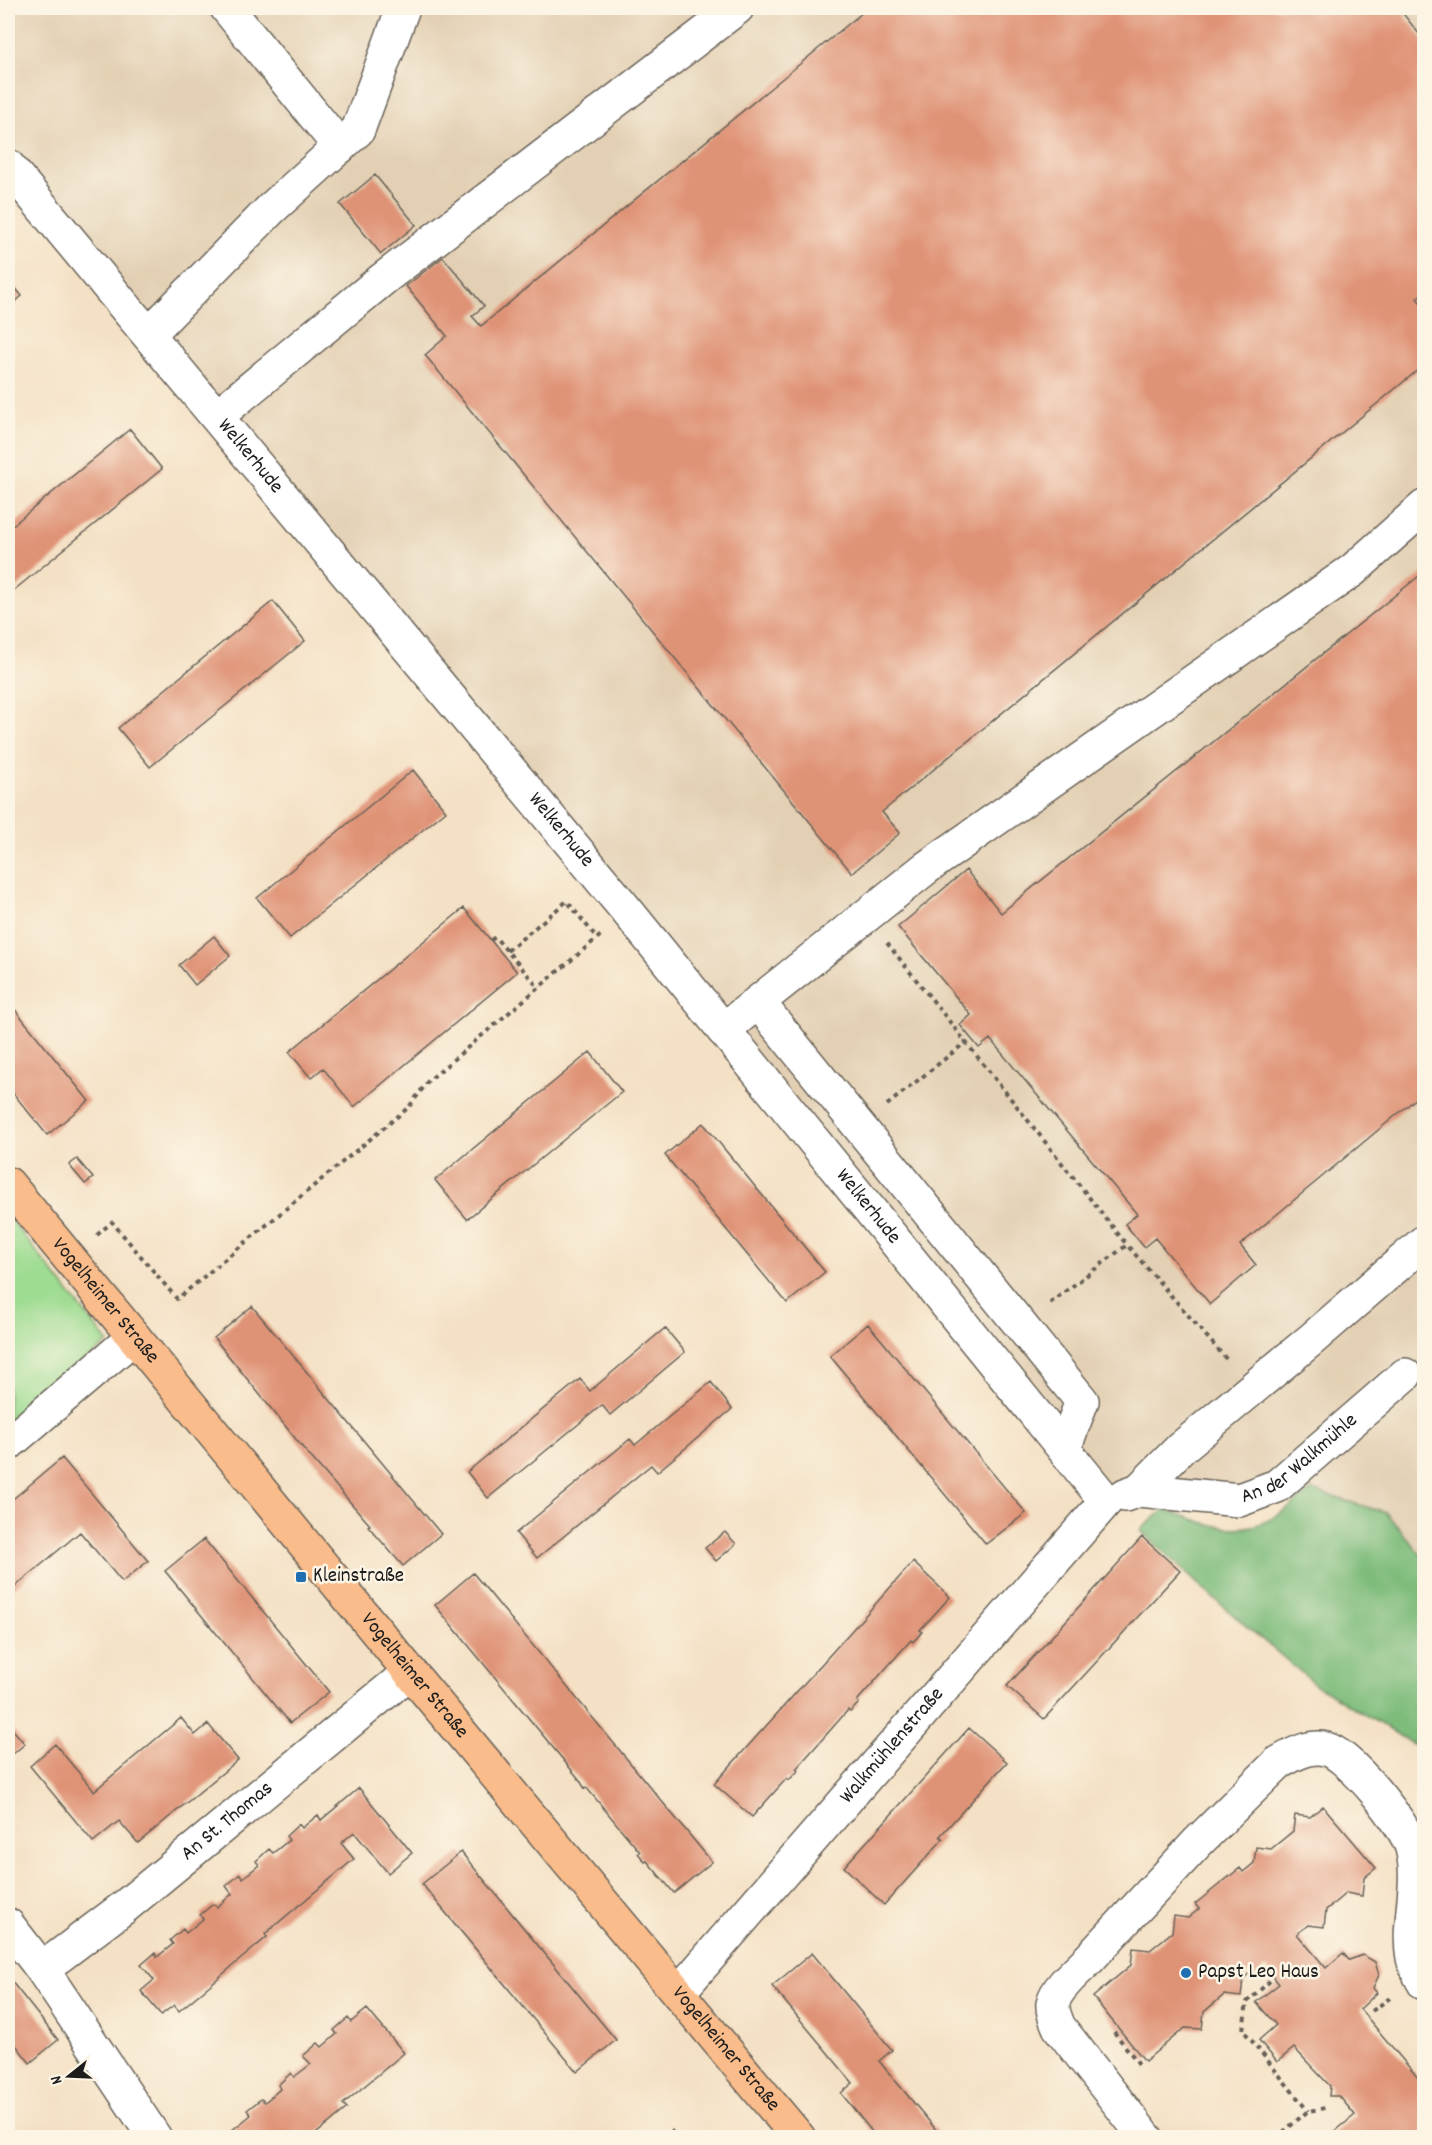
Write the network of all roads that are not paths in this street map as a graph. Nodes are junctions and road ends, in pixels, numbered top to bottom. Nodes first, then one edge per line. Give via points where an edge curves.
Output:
1 (227, 8) edge
2 (403, 8) edge
3 (737, 8) edge
4 (340, 147) junction
5 (8, 166) edge
6 (149, 334) junction
7 (217, 416) junction
8 (1425, 507) edge
9 (758, 1002) junction
10 (723, 1030) junction
11 (8, 1184) edge
12 (1425, 1242) edge
13 (134, 1337) junction
14 (1405, 1375) dead end
15 (8, 1444) edge
16 (1064, 1449) junction
17 (1139, 1490) junction
18 (1106, 1501) junction
19 (410, 1672) junction
20 (8, 1925) edge
21 (42, 1969) junction
22 (1425, 1983) edge
23 (678, 1993) junction
24 (155, 2138) edge
25 (799, 2138) edge
26 (1146, 2138) edge

1 - 4 street
2 - 4 street via 358,130
3 - 7 street via 383,279
4 - 6 street via 271,209
5 - 6 street, Welkerhude
6 - 7 street, Welkerhude
7 - 10 street, Welkerhude
8 - 9 street via 1353,570 935,861
9 - 10 street
9 - 16 street via 1082,1401
10 - 16 street, Welkerhude
11 - 13 main road, Vogelheimer Straße
12 - 17 street via 1180,1448
13 - 15 street
13 - 19 main road, Vogelheimer Straße
14 - 17 street, An der Walkmühle via 1277,1486 1259,1494 1239,1500
16 - 18 street, Welkerhude
17 - 18 street, An der Walkmühle
18 - 23 street, Walkmühlenstraße
19 - 21 street, An St. Thomas via 123,1908
19 - 23 main road, Vogelheimer Straße
20 - 21 street
21 - 24 street
22 - 26 street via 1413,1958 1416,1880 1407,1833 1341,1755 1325,1749 1309,1750 1278,1763 1071,1976 1053,2003 1059,2027
23 - 25 main road, Vogelheimer Straße

